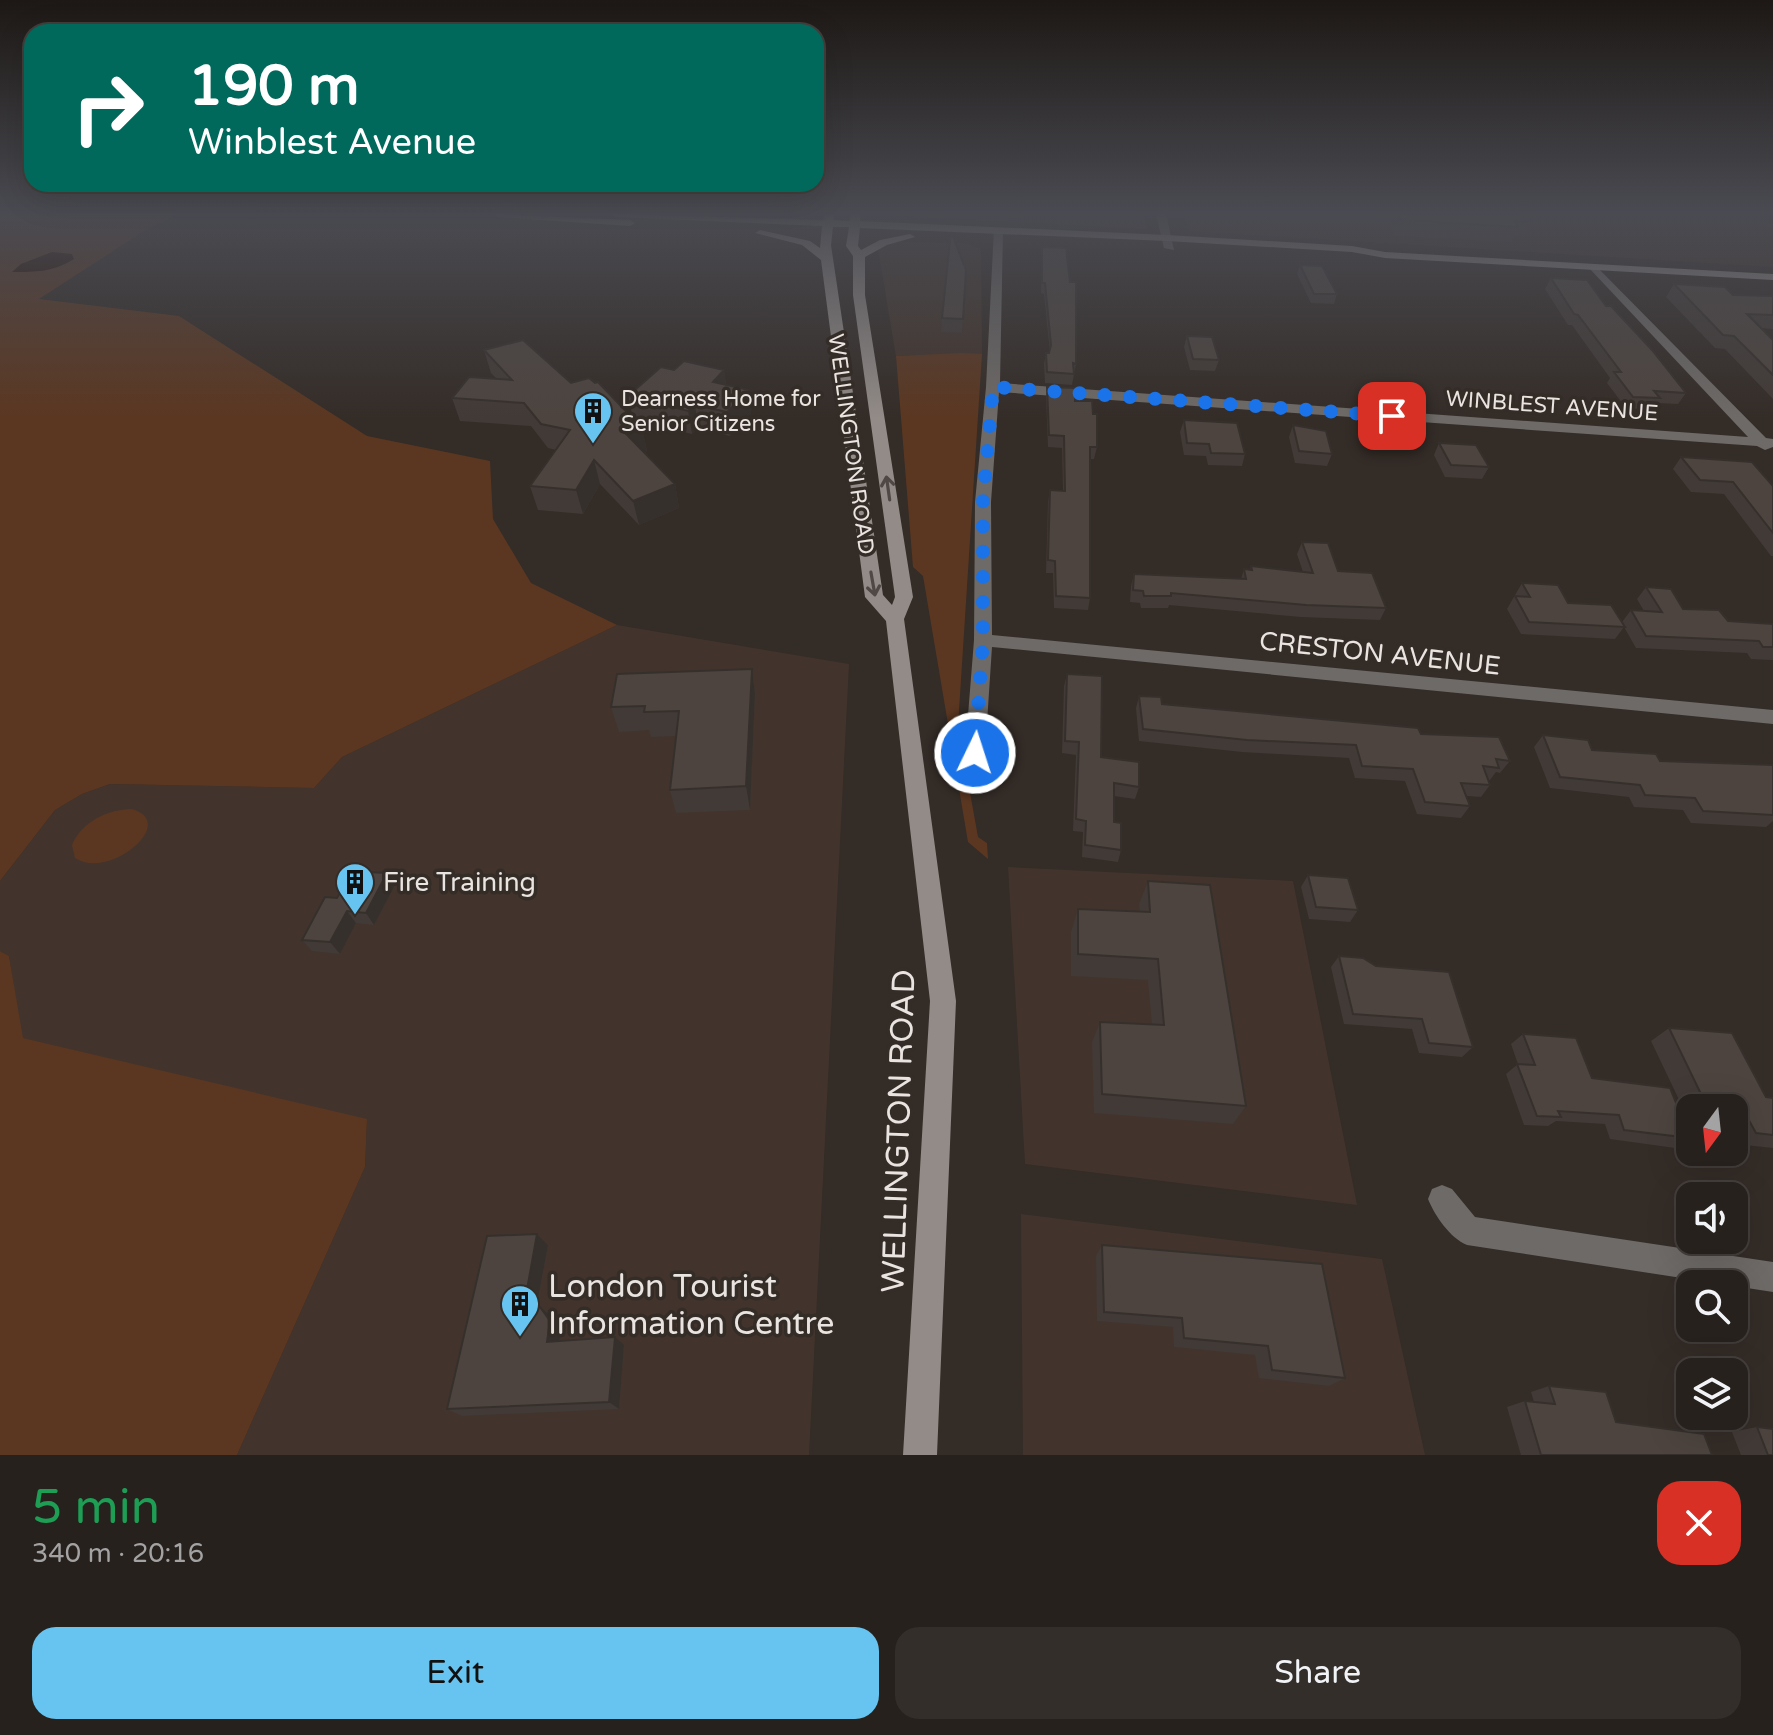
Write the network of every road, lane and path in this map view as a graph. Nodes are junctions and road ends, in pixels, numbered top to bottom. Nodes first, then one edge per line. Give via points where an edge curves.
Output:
1 (829, 282) edge
2 (859, 282) edge
3 (996, 282) edge
4 (1609, 282) edge
5 (993, 387) junction
6 (1767, 442) edge
7 (1773, 455) edge
8 (895, 619) junction
9 (983, 640) junction
10 (1773, 717) edge
11 (975, 753) dead end
12 (1442, 1199) dead end
13 (1773, 1277) edge
14 (920, 1455) edge

1 -> 8 main road, WELLINGTON ROAD via 874,597
8 -> 2 main road, WELLINGTON ROAD via 904,597
3 - 5 street
4 - 6 street
5 - 6 street, WINBLEST AVENUE
5 - 9 street via 983,502
6 - 7 street
8 - 14 main road, WELLINGTON ROAD via 943,1001
9 - 10 street, CRESTON AVENUE
9 - 11 street
12 - 13 street via 1467,1230

